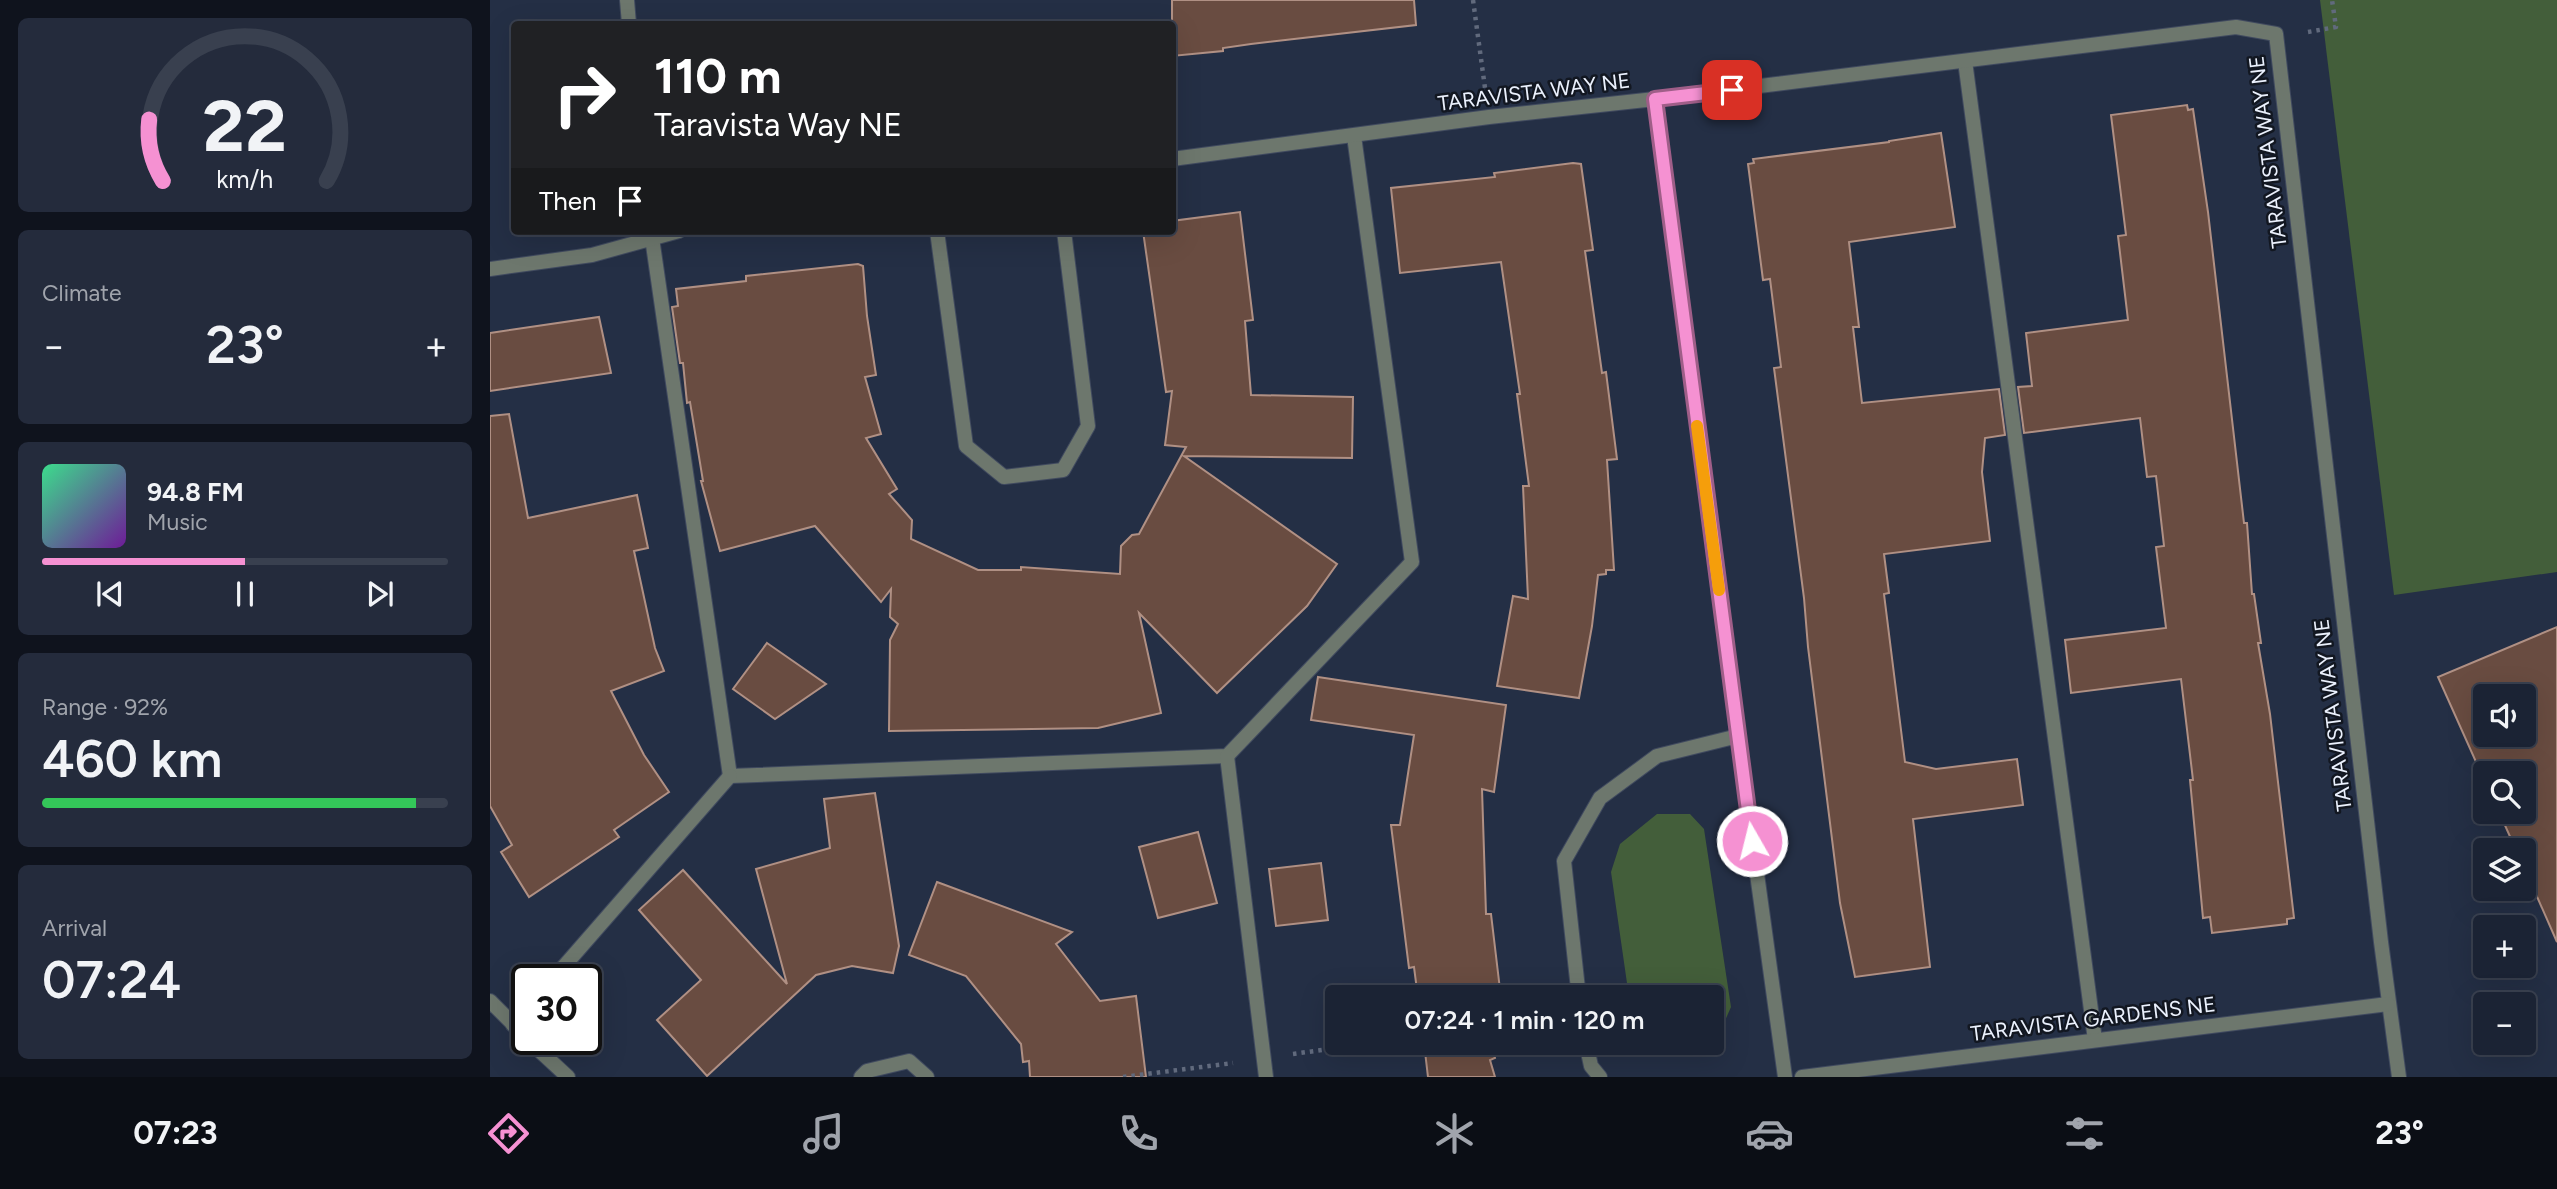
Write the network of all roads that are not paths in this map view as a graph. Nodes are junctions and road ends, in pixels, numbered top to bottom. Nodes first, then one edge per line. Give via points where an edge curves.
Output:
1 (626, 0) edge
2 (629, 21) edge
3 (1965, 61) junction
4 (1655, 99) junction
5 (1354, 136) junction
6 (1176, 158) edge
7 (648, 235) edge
8 (651, 235) edge
9 (938, 235) edge
10 (1065, 235) edge
11 (490, 269) edge
12 (1738, 736) junction
13 (1227, 756) junction
14 (730, 776) junction
15 (566, 964) edge
16 (1578, 985) edge
17 (490, 1001) edge
18 (2388, 1004) junction
19 (511, 1023) edge
20 (2095, 1040) junction
21 (545, 1055) edge
22 (1589, 1055) edge
23 (568, 1077) edge
24 (861, 1077) edge
25 (927, 1077) edge
26 (1266, 1077) edge
27 (1600, 1077) edge
28 (1785, 1077) edge
29 (1802, 1077) edge
30 (2399, 1077) edge

1 - 2 street
3 - 4 street, TARAVISTA WAY NE
3 - 18 street, TARAVISTA WAY NE via 2236,27 2276,34
3 - 20 street
4 - 5 street, TARAVISTA WAY NE
4 - 12 street
5 - 6 street, TARAVISTA WAY NE
5 - 13 street via 1412,562
7 - 11 street via 592,256
8 - 14 street
9 - 10 street via 966,446 1004,477 1063,470 1088,426
12 - 16 street via 1657,756 1600,798 1564,861
12 - 28 street
13 - 14 street
13 - 26 street
14 - 15 street
17 - 19 street
18 - 20 street, TARAVISTA GARDENS NE
18 - 30 street, TARAVISTA WAY NE
20 - 29 street, TARAVISTA GARDENS NE
21 - 23 street
22 - 27 street
24 - 25 street via 867,1071 909,1061

